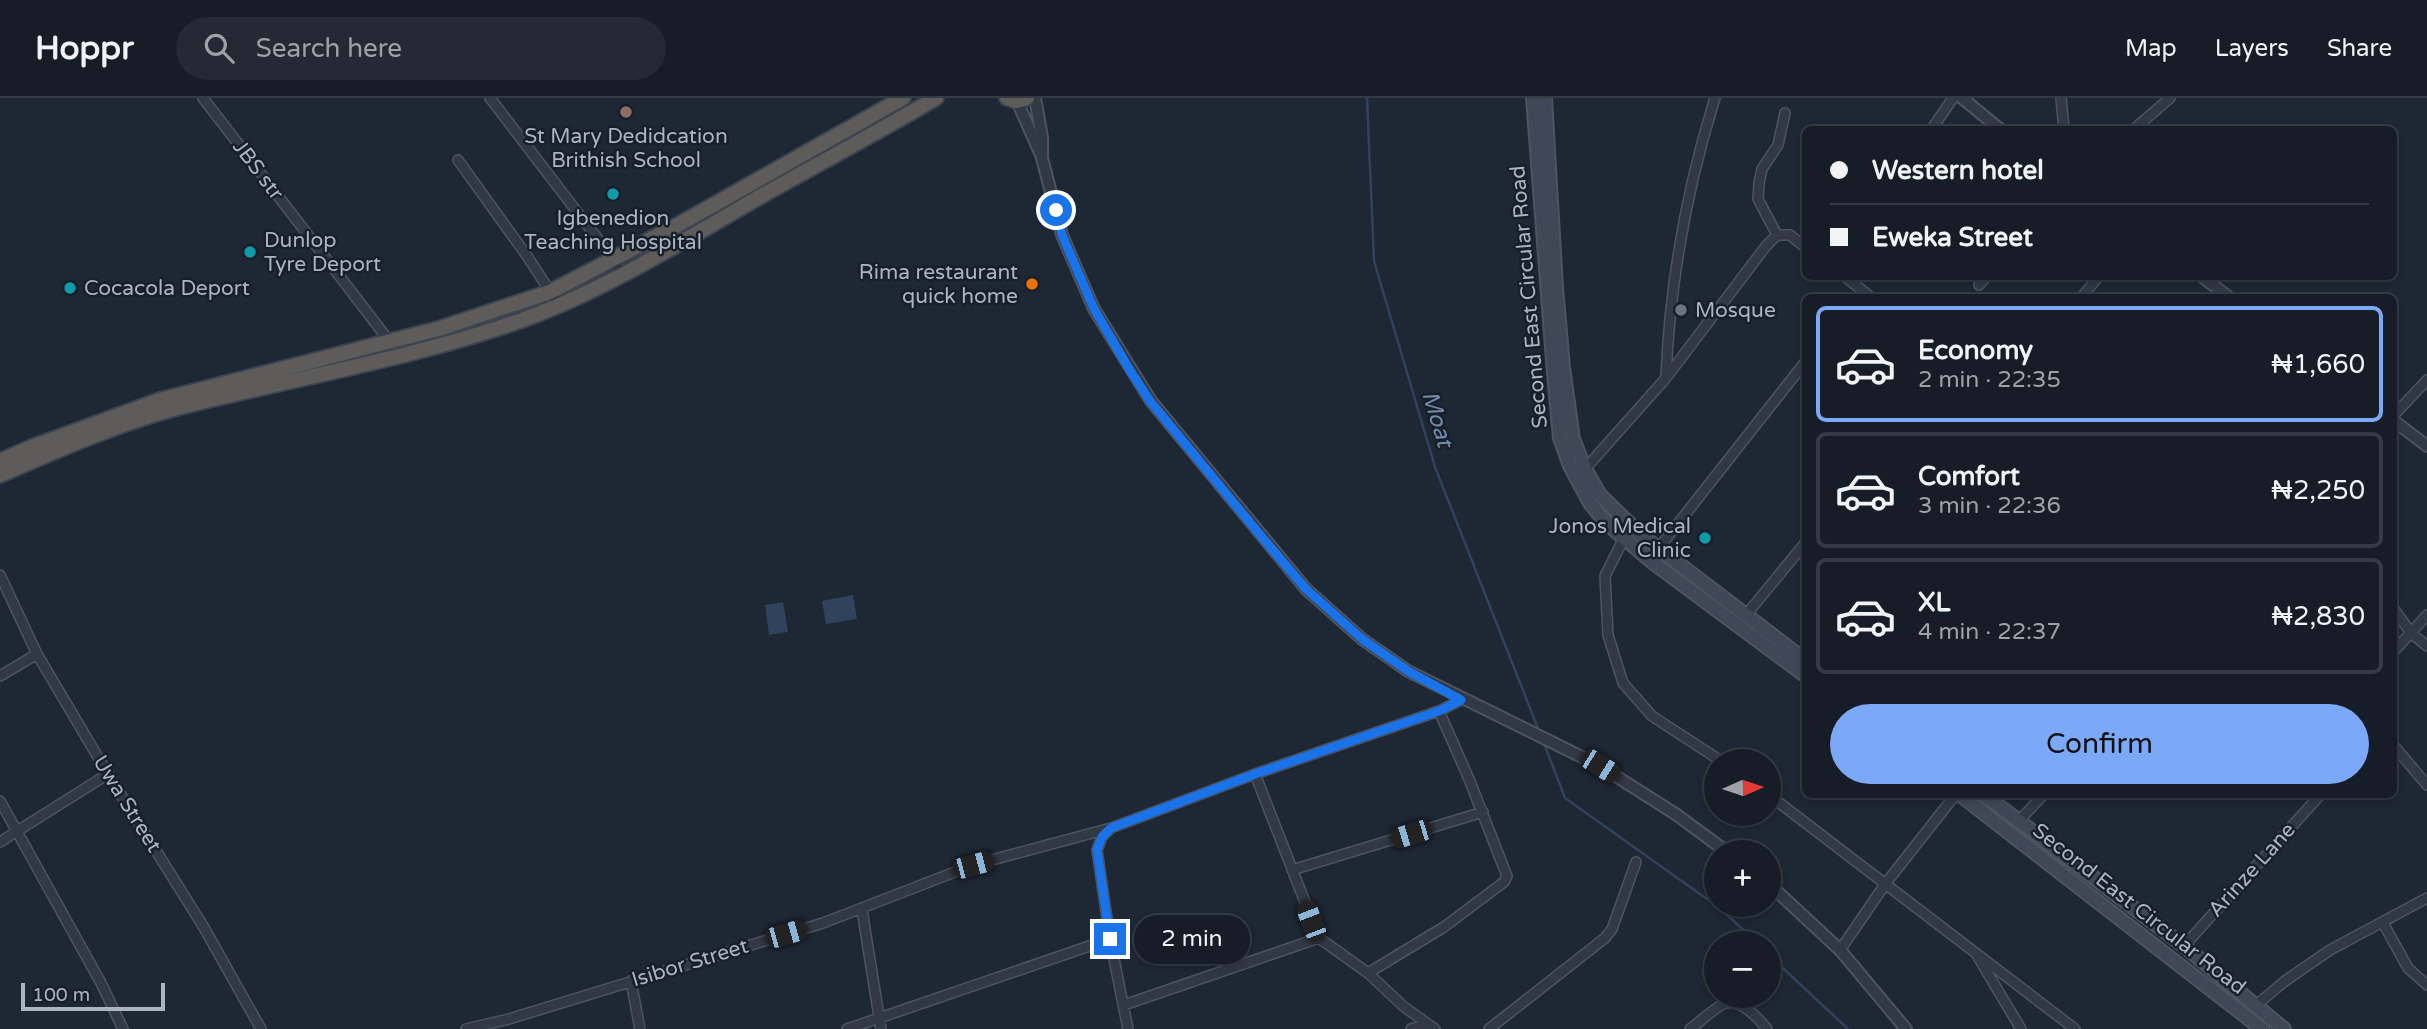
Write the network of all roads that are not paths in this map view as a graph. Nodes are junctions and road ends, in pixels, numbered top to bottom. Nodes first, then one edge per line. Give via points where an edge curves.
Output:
1 (203, 98) edge
2 (490, 98) edge
3 (903, 98) edge
4 (936, 98) edge
5 (1035, 98) edge
6 (1533, 98) edge
7 (1545, 98) edge
8 (1715, 98) edge
9 (1953, 98) edge
10 (1962, 98) edge
11 (2061, 98) edge
12 (2170, 98) edge
13 (1017, 99) edge
14 (1786, 113) dead end
15 (1934, 126) edge
16 (1996, 126) edge
17 (2064, 126) edge
18 (2138, 126) edge
19 (1042, 158) junction
20 (458, 160) dead end
21 (1777, 236) junction
22 (1802, 245) edge
23 (614, 260) junction
24 (622, 274) junction
25 (1983, 280) edge
26 (2096, 280) edge
27 (2207, 280) edge
28 (1979, 285) dead end
29 (2084, 294) edge
30 (2226, 294) edge
31 (554, 298) junction
32 (390, 342) junction
33 (1802, 366) edge
34 (1666, 378) junction
35 (2427, 380) edge
36 (2397, 412) edge
37 (2397, 423) edge
38 (2427, 446) edge
39 (0, 461) edge
40 (1585, 469) junction
41 (0, 475) edge
42 (1624, 538) junction
43 (1802, 547) edge
44 (1658, 550) junction
45 (0, 575) edge
46 (2397, 613) edge
47 (1746, 615) junction
48 (2427, 615) edge
49 (2411, 633) junction
50 (2427, 646) edge
51 (2397, 648) edge
52 (37, 654) junction
53 (1802, 659) edge
54 (1802, 674) edge
55 (0, 676) edge
56 (1461, 700) junction
57 (1439, 711) junction
58 (1704, 750) edge
59 (2397, 750) edge
60 (108, 774) junction
61 (1255, 774) junction
62 (2427, 785) edge
63 (1954, 798) edge
64 (1962, 798) edge
65 (1988, 798) edge
66 (2040, 798) edge
67 (2317, 798) edge
68 (0, 801) edge
69 (1782, 805) edge
70 (1483, 813) junction
71 (2018, 822) junction
72 (1111, 828) junction
73 (18, 831) junction
74 (1711, 840) edge
75 (0, 842) edge
76 (1636, 862) dead end
77 (1292, 870) junction
78 (1886, 883) junction
79 (1781, 895) edge
80 (2427, 898) edge
81 (862, 910) junction
82 (2383, 923) junction
83 (1319, 938) junction
84 (1110, 939) junction
85 (2184, 946) junction
86 (1839, 950) junction
87 (1975, 952) junction
88 (1368, 973) junction
89 (631, 981) junction
90 (2427, 985) edge
91 (1124, 1005) junction
92 (2255, 1006) junction
93 (880, 1018) junction
94 (1431, 1026) edge
95 (123, 1029) edge
96 (261, 1029) edge
97 (466, 1029) edge
98 (640, 1029) edge
99 (847, 1029) edge
100 (881, 1029) edge
101 (1128, 1029) edge
102 (1411, 1029) edge
103 (1489, 1029) edge
104 (1690, 1029) edge
105 (1767, 1029) edge
106 (1906, 1029) edge
107 (2021, 1029) edge
108 (2075, 1029) edge
109 (2262, 1029) edge
110 (2284, 1029) edge

1 - 32 street, JBS str
2 - 23 street
3 - 23 highway
4 - 24 highway
5 - 19 street
6 - 42 main road, Second East Circular Road via 1560,438 1590,503
7 - 40 main road, Second East Circular Road via 1563,367 1573,439
8 - 34 street via 1690,189 1668,319
9 - 15 street
10 - 16 street
11 - 17 street
12 - 18 street
13 - 19 street
14 - 21 street via 1778,145 1762,169 1759,183 1758,198
19 - 56 street via 1062,235 1094,309 1150,401 1298,580 1335,617 1408,671
20 - 31 street
21 - 22 street via 1790,235
21 - 34 street
23 - 24 street
23 - 31 highway
24 - 31 highway
25 - 28 street
26 - 29 street
27 - 30 street
31 - 32 highway
31 - 41 highway via 521,320 170,410
32 - 39 highway via 160,400
33 - 44 street
34 - 40 street
35 - 36 street
37 - 38 street
40 - 44 main road, Second East Circular Road via 1600,495
42 - 54 main road, Second East Circular Road
42 - 58 street via 1605,576 1608,635 1623,683 1652,716
43 - 47 street
44 - 47 main road, Second East Circular Road
45 - 52 street, Uwa Street
46 - 49 street
47 - 53 main road, Second East Circular Road
48 - 49 street
49 - 50 street
49 - 51 street
52 - 55 street
52 - 60 street, Uwa Street
56 - 57 street, Isibor Street
56 - 74 street via 1600,766
57 - 61 street, Isibor Street
57 - 70 street
59 - 62 street
60 - 73 street
60 - 96 street, Uwa Street
61 - 72 street, Isibor Street
61 - 77 street
63 - 78 street
64 - 109 main road, Second East Circular Road
65 - 71 main road, Second East Circular Road
66 - 71 street
67 - 85 street, Arinze Lane
68 - 73 street
69 - 78 street
70 - 77 street
70 - 88 street via 1507,879 1444,927
71 - 85 main road, Second East Circular Road
72 - 81 street, Isibor Street via 973,865
72 - 84 street via 1097,850
73 - 75 street
73 - 95 street
76 - 103 street via 1605,938
77 - 83 street
78 - 86 street
78 - 87 street
79 - 86 street
80 - 82 street
81 - 89 street, Isibor Street
81 - 93 street
82 - 90 street via 2408,968
82 - 92 street via 2330,950
83 - 88 street
83 - 91 street
84 - 91 street
84 - 93 street
85 - 92 main road, Second East Circular Road
86 - 106 street
87 - 107 street
87 - 108 street
88 - 94 street
89 - 97 street, Isibor Street
89 - 98 street
91 - 101 street
92 - 110 main road, Second East Circular Road
93 - 99 street
93 - 100 street
94 - 102 street
104 - 105 street via 1725,1003 1735,1003

